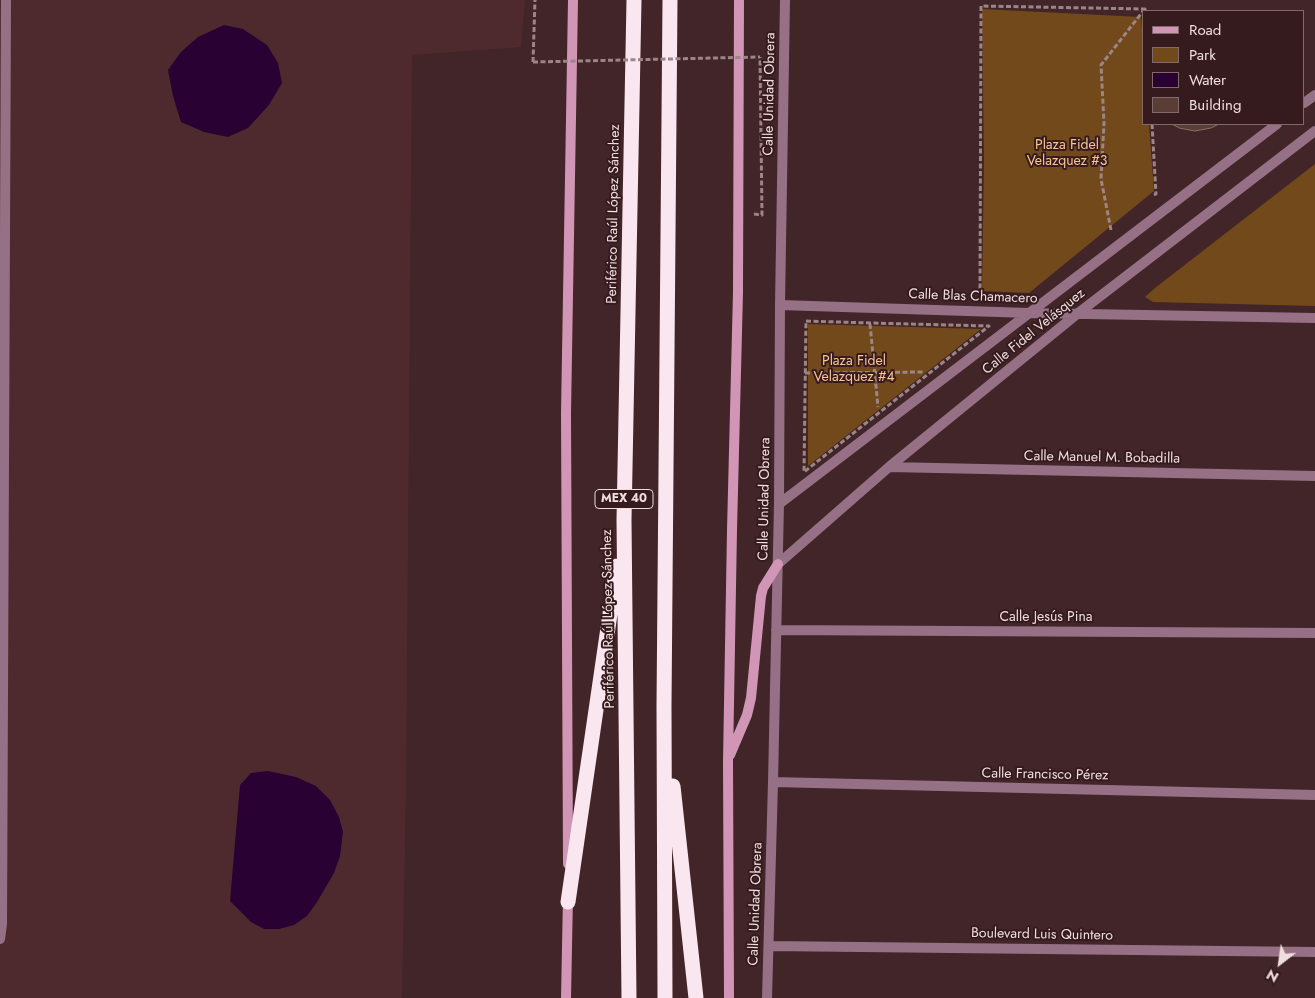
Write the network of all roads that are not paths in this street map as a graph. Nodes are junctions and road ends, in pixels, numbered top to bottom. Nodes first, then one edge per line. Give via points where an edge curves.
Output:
1 (6, 0) edge
2 (573, 0) edge
3 (634, 0) edge
4 (670, 0) edge
5 (739, 0) edge
6 (785, 0) edge
7 (1276, 125) edge
8 (1315, 131) edge
9 (780, 305) junction
10 (1029, 313) junction
11 (1077, 314) junction
12 (1315, 318) edge
13 (889, 467) junction
14 (1315, 476) edge
15 (779, 504) junction
16 (624, 520) junction
17 (778, 564) junction
18 (776, 630) junction
19 (1315, 633) edge
20 (664, 705) junction
21 (728, 761) junction
22 (773, 782) junction
23 (1315, 795) edge
24 (568, 902) junction
25 (0, 939) edge
26 (769, 946) junction
27 (1315, 952) edge
28 (566, 998) edge
29 (630, 998) edge
30 (665, 998) edge
31 (696, 998) edge
32 (729, 998) edge
33 (767, 998) edge

1 - 25 street
2 - 24 main road via 566,413
3 - 16 highway, Periférico Raúl López Sánchez / MEX 40
4 - 20 highway, MEX 40
5 - 21 main road via 738,292
6 - 9 street, Calle Unidad Obrera
7 - 10 street, Calle Fidel Velásquez
8 - 11 street, Calle Fidel Velásquez
9 - 10 street, Calle Blas Chamacero
9 - 15 street, Calle Unidad Obrera
10 - 11 street, Calle Blas Chamacero
10 - 15 street, Calle Fidel Velásquez
11 - 12 street, Calle Blas Chamacero
11 - 13 street, Calle Fidel Velásquez
13 - 14 street, Calle Manuel M. Bobadilla
13 - 17 street, Calle Fidel Velásquez
15 - 17 street, Calle Unidad Obrera
16 - 24 highway
16 - 29 highway, Periférico Raúl López Sánchez / MEX 40
17 - 18 street, Calle Unidad Obrera
17 - 21 main road via 763,588 751,698
18 - 19 street, Calle Jesús Pina
18 - 22 street, Calle Unidad Obrera
20 - 30 highway, MEX 40
20 - 31 highway
21 - 32 main road
22 - 23 street, Calle Francisco Pérez
22 - 26 street, Calle Unidad Obrera
24 - 28 main road
26 - 27 street, Boulevard Luis Quintero
26 - 33 street, Calle Unidad Obrera

